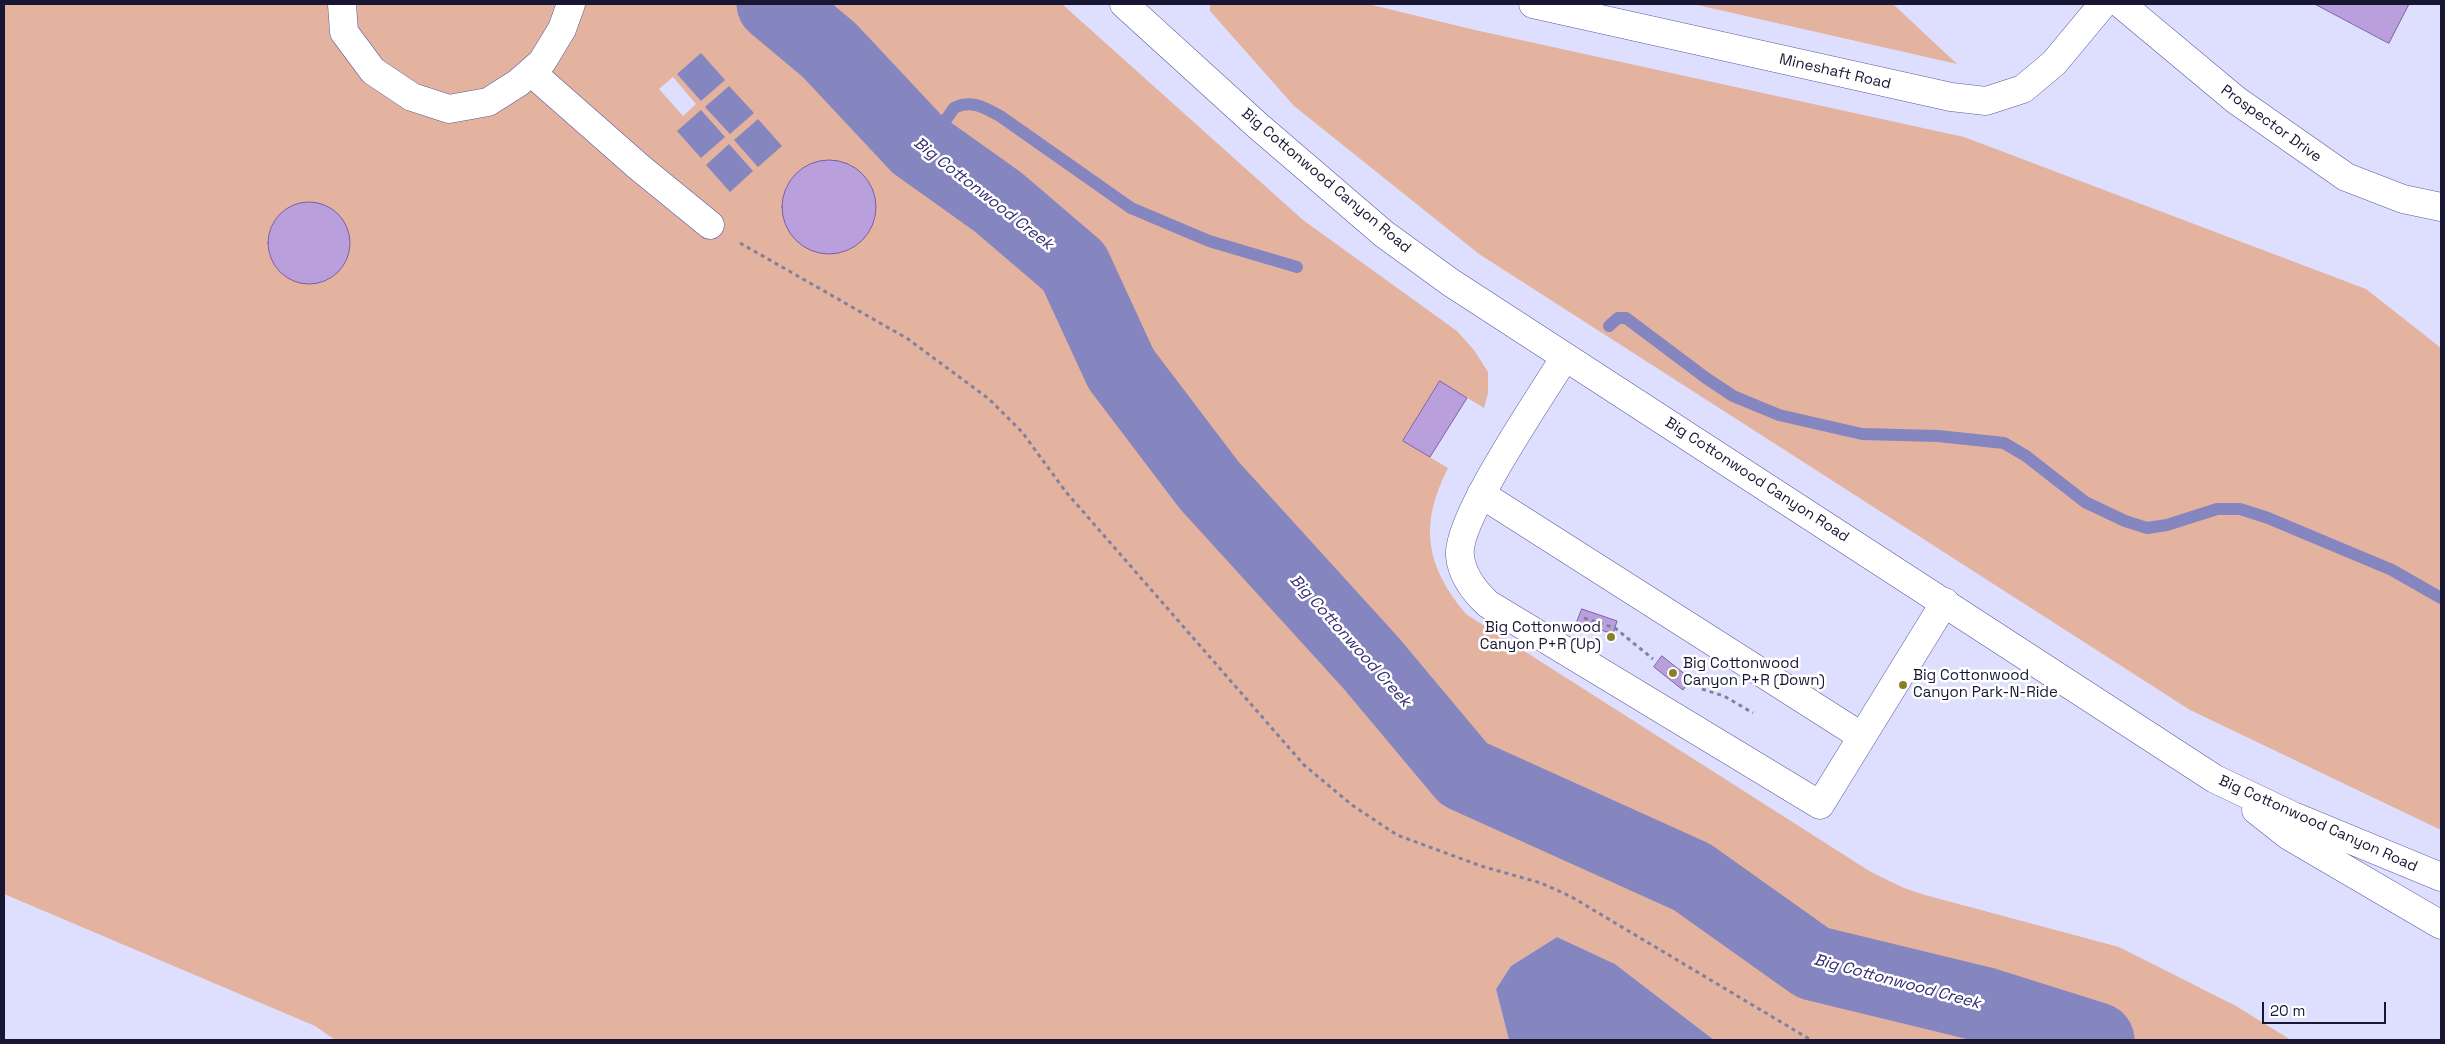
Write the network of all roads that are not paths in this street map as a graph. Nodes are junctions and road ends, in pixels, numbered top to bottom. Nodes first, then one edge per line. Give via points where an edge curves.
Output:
1 (323, 4) edge
2 (342, 4) edge
3 (571, 4) edge
4 (1124, 4) edge
5 (1533, 4) edge
6 (2103, 4) edge
7 (2121, 4) edge
8 (344, 32) junction
9 (531, 72) junction
10 (2441, 207) edge
11 (710, 225) road end
12 (1565, 357) junction
13 (1481, 494) junction
14 (1945, 602) junction
15 (1861, 736) junction
16 (2215, 778) junction
17 (2441, 877) edge
18 (2441, 925) edge

1 - 8 main road
2 - 8 main road
3 - 9 main road via 562,29 542,62
4 - 12 main road, Big Cottonwood Canyon Road via 1257,125 1384,234 1450,282
5 - 6 main road, Mineshaft Road via 1951,98 1986,101 2023,89 2054,63
7 - 10 main road, Prospector Drive via 2236,100 2346,177 2403,199
8 - 9 main road via 373,71 412,97 449,110 488,102
9 - 11 main road
12 - 13 main road
12 - 14 main road, Big Cottonwood Canyon Road
13 - 15 main road
13 - 15 main road via 1462,534 1459,555 1468,581 1488,604 1820,805
14 - 15 main road
14 - 16 main road, Big Cottonwood Canyon Road
16 - 17 main road, Big Cottonwood Canyon Road via 2293,816
16 - 18 main road via 2289,836

